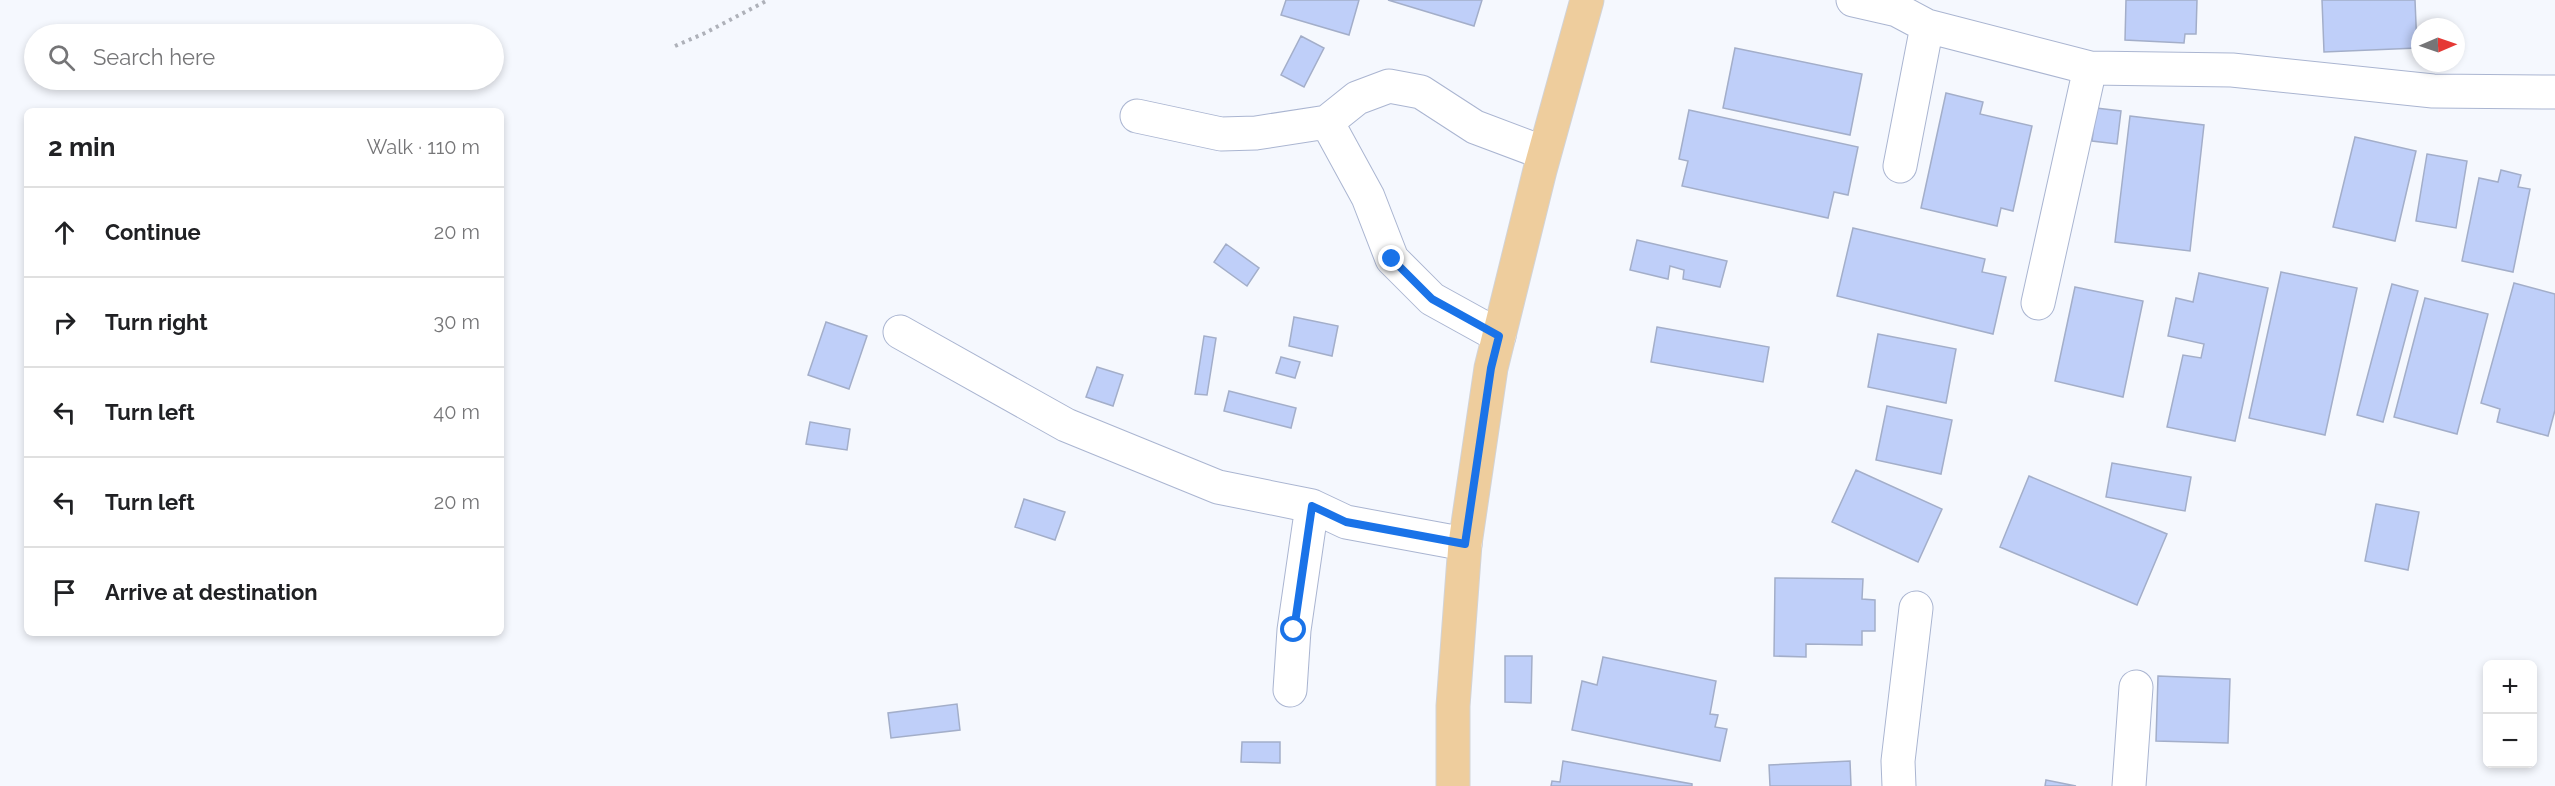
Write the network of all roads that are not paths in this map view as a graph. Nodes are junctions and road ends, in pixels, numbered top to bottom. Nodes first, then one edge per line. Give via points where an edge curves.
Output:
1 (1587, 0) edge
2 (1853, 0) edge
3 (1927, 26) junction
4 (2090, 68) junction
5 (2555, 92) edge
6 (1137, 116) dead end
7 (1327, 122) junction
8 (1544, 153) junction
9 (1900, 166) dead end
10 (2038, 303) dead end
11 (900, 332) dead end
12 (1499, 336) junction
13 (1312, 506) junction
14 (1465, 544) junction
15 (1916, 608) dead end
16 (2136, 687) dead end
17 (1290, 690) dead end
18 (1453, 786) edge
19 (1899, 786) edge
20 (2129, 786) edge

1 - 8 main road
2 - 3 street via 1897,10
3 - 4 street
3 - 9 street
4 - 5 street via 2232,70 2433,91
4 - 10 street
6 - 7 street via 1221,134
7 - 8 street via 1357,98 1389,86 1421,92 1475,127
7 - 12 street via 1368,197 1392,259 1432,299
8 - 12 main road
11 - 13 street via 1066,425 1218,487
12 - 14 main road
13 - 14 street via 1346,522
13 - 17 street via 1294,630
14 - 18 main road via 1453,706
15 - 19 street via 1898,761
16 - 20 street

